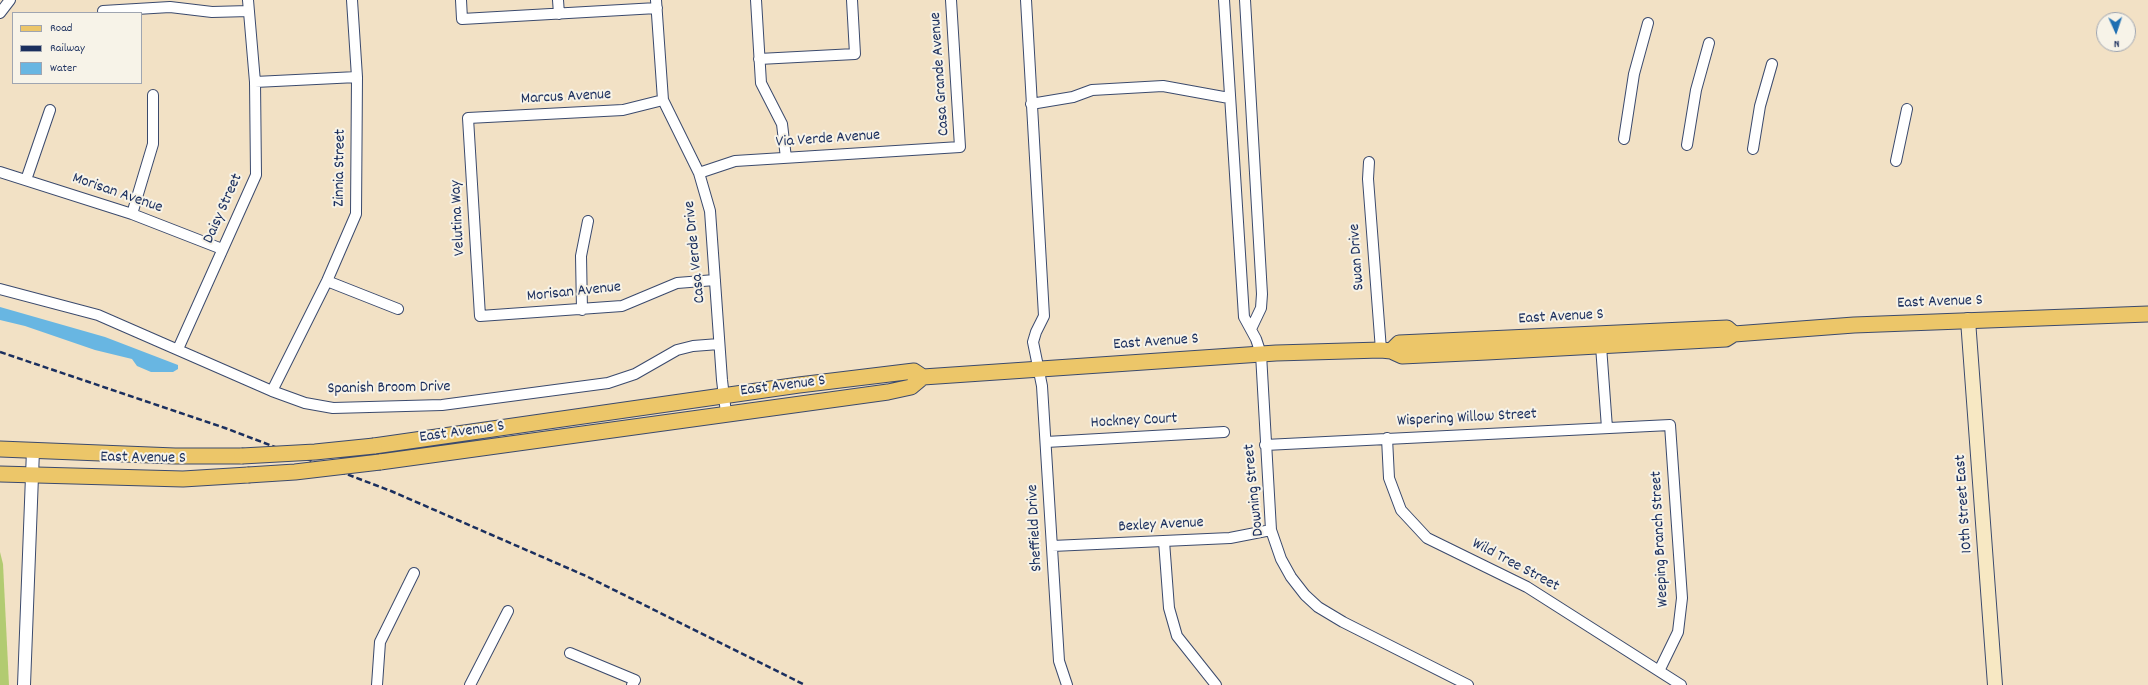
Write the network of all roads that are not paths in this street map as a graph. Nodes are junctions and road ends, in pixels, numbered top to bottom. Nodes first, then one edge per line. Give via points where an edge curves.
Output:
1 (10, 0) edge
2 (248, 0) edge
3 (352, 0) edge
4 (461, 0) edge
5 (558, 0) edge
6 (756, 0) edge
7 (852, 0) edge
8 (951, 0) edge
9 (1026, 0) edge
10 (1224, 0) edge
11 (1245, 0) edge
12 (656, 4) edge
13 (249, 10) junction
14 (104, 11) dead end
15 (0, 13) edge
16 (559, 14) junction
17 (1648, 23) dead end
18 (1709, 43) dead end
19 (759, 59) junction
20 (1772, 64) dead end
21 (357, 77) junction
22 (255, 82) junction
23 (153, 95) dead end
24 (1229, 98) junction
25 (663, 100) junction
26 (1031, 104) junction
27 (50, 110) dead end
28 (1907, 110) dead end
29 (468, 118) joint
30 (1624, 139) dead end
31 (1687, 144) dead end
32 (960, 147) joint
33 (1753, 149) dead end
34 (786, 158) junction
35 (1896, 161) dead end
36 (1369, 162) dead end
37 (0, 172) edge
38 (699, 174) junction
39 (26, 180) junction
40 (132, 214) junction
41 (588, 222) dead end
42 (222, 249) junction
43 (715, 280) junction
44 (327, 281) junction
45 (0, 289) edge
46 (398, 309) dead end
47 (582, 310) junction
48 (2148, 314) edge
49 (480, 316) joint
50 (1968, 320) junction
51 (1251, 329) junction
52 (1662, 331) junction
53 (1734, 334) junction
54 (719, 344) junction
55 (1601, 346) junction
56 (178, 349) junction
57 (1386, 350) junction
58 (1261, 354) junction
59 (1038, 368) junction
60 (923, 377) junction
61 (272, 391) junction
62 (724, 396) junction
63 (726, 412) junction
64 (1670, 425) joint
65 (1607, 428) junction
66 (1224, 432) dead end
67 (1387, 438) junction
68 (1046, 442) junction
69 (1265, 445) junction
70 (0, 449) edge
71 (33, 450) junction
72 (0, 474) edge
73 (32, 476) junction
74 (1271, 530) junction
75 (1164, 541) junction
76 (1052, 546) junction
77 (414, 573) dead end
78 (508, 612) dead end
79 (570, 653) dead end
80 (1659, 671) junction
81 (634, 682) edge
82 (24, 685) edge
83 (377, 685) edge
84 (470, 685) edge
85 (1067, 685) edge
86 (1216, 685) edge
87 (1467, 685) edge
88 (1681, 685) edge
89 (1995, 685) edge

1 - 15 street
2 - 13 street, Daisy Street
3 - 21 street, Zinnia Street
4 - 16 street via 462,19
5 - 16 street
6 - 19 street
7 - 19 street via 855,54
8 - 32 street, Casa Grande Avenue
9 - 26 street, Sheffield Drive
10 - 24 street, Downing Street
11 - 51 street via 1262,294 1261,308
12 - 16 street
12 - 25 street, Casa Verde Drive
13 - 14 street via 212,12 170,8
13 - 22 street, Daisy Street
17 - 30 street via 1634,74
18 - 31 street via 1696,90
19 - 34 street via 761,83 782,124
20 - 33 street via 1760,106
21 - 22 street
21 - 44 street, Zinnia Street via 356,214
22 - 42 street, Daisy Street via 256,175
23 - 40 street via 153,144
24 - 26 street via 1163,86 1092,90 1073,97
24 - 51 street, Downing Street via 1244,317
25 - 29 street, Marcus Avenue via 622,110
25 - 38 street, Casa Verde Drive
26 - 59 street, Sheffield Drive via 1044,316 1034,342
27 - 39 street
28 - 35 street
29 - 49 street, Velutina Way
32 - 34 street, Via Verde Avenue
34 - 38 street, Via Verde Avenue via 735,162
36 - 57 street, Swan Drive via 1368,179
37 - 39 street, Morisan Avenue
38 - 43 street, Casa Verde Drive via 710,211
39 - 40 street, Morisan Avenue
40 - 42 street, Morisan Avenue
41 - 47 street via 581,256
42 - 56 street, Daisy Street
43 - 47 street, Morisan Avenue via 677,283 622,306
43 - 54 street, Casa Verde Drive
44 - 46 street
44 - 61 street, Zinnia Street
45 - 56 street, Spanish Broom Drive via 98,315
47 - 49 street, Morisan Avenue
48 - 50 main road, East Avenue S
50 - 53 main road, East Avenue S via 1854,324
50 - 89 main road, 10th Street East
51 - 58 street, Downing Street
52 - 53 main road, East Avenue S via 1727,328
52 - 55 street via 1648,338 1604,341
52 - 57 main road, East Avenue S via 1399,343
53 - 55 main road, East Avenue S via 1726,339
54 - 61 street, Spanish Broom Drive via 677,350 635,374 608,383 442,405 333,408 305,403
54 - 62 street, Casa Verde Drive
55 - 57 main road, East Avenue S via 1402,356
55 - 65 street
56 - 61 street, Spanish Broom Drive
57 - 58 main road, East Avenue S
58 - 59 main road, East Avenue S
58 - 69 street, Downing Street
59 - 60 main road, East Avenue S
59 - 68 street, Sheffield Drive via 1042,386
60 - 62 main road, East Avenue S via 914,371
60 - 63 main road, East Avenue S via 911,387 888,392
62 - 63 street, Casa Verde Drive
62 - 71 main road, East Avenue S, bridge via 374,446 315,452 175,456
63 - 73 main road, East Avenue S, bridge via 295,472 183,479
64 - 65 street, Wispering Willow Street
64 - 80 street, Weeping Branch Street via 1682,598 1678,632
65 - 67 street, Wispering Willow Street
66 - 68 street, Hockney Court
67 - 69 street, Wispering Willow Street
67 - 80 street, Wild Tree Street via 1389,478 1401,510 1427,538 1526,587
68 - 76 street, Sheffield Drive
69 - 74 street, Downing Street
70 - 71 main road, East Avenue S
71 - 73 street
72 - 73 main road, East Avenue S
73 - 82 street
74 - 75 street, Bexley Avenue via 1230,538
74 - 87 street, Downing Street via 1281,559 1291,577 1318,607
75 - 76 street, Bexley Avenue
75 - 86 street via 1169,608 1177,636
76 - 85 street, Sheffield Drive via 1059,661
77 - 83 street via 380,642
78 - 84 street
79 - 81 street
80 - 88 street, Wild Tree Street

